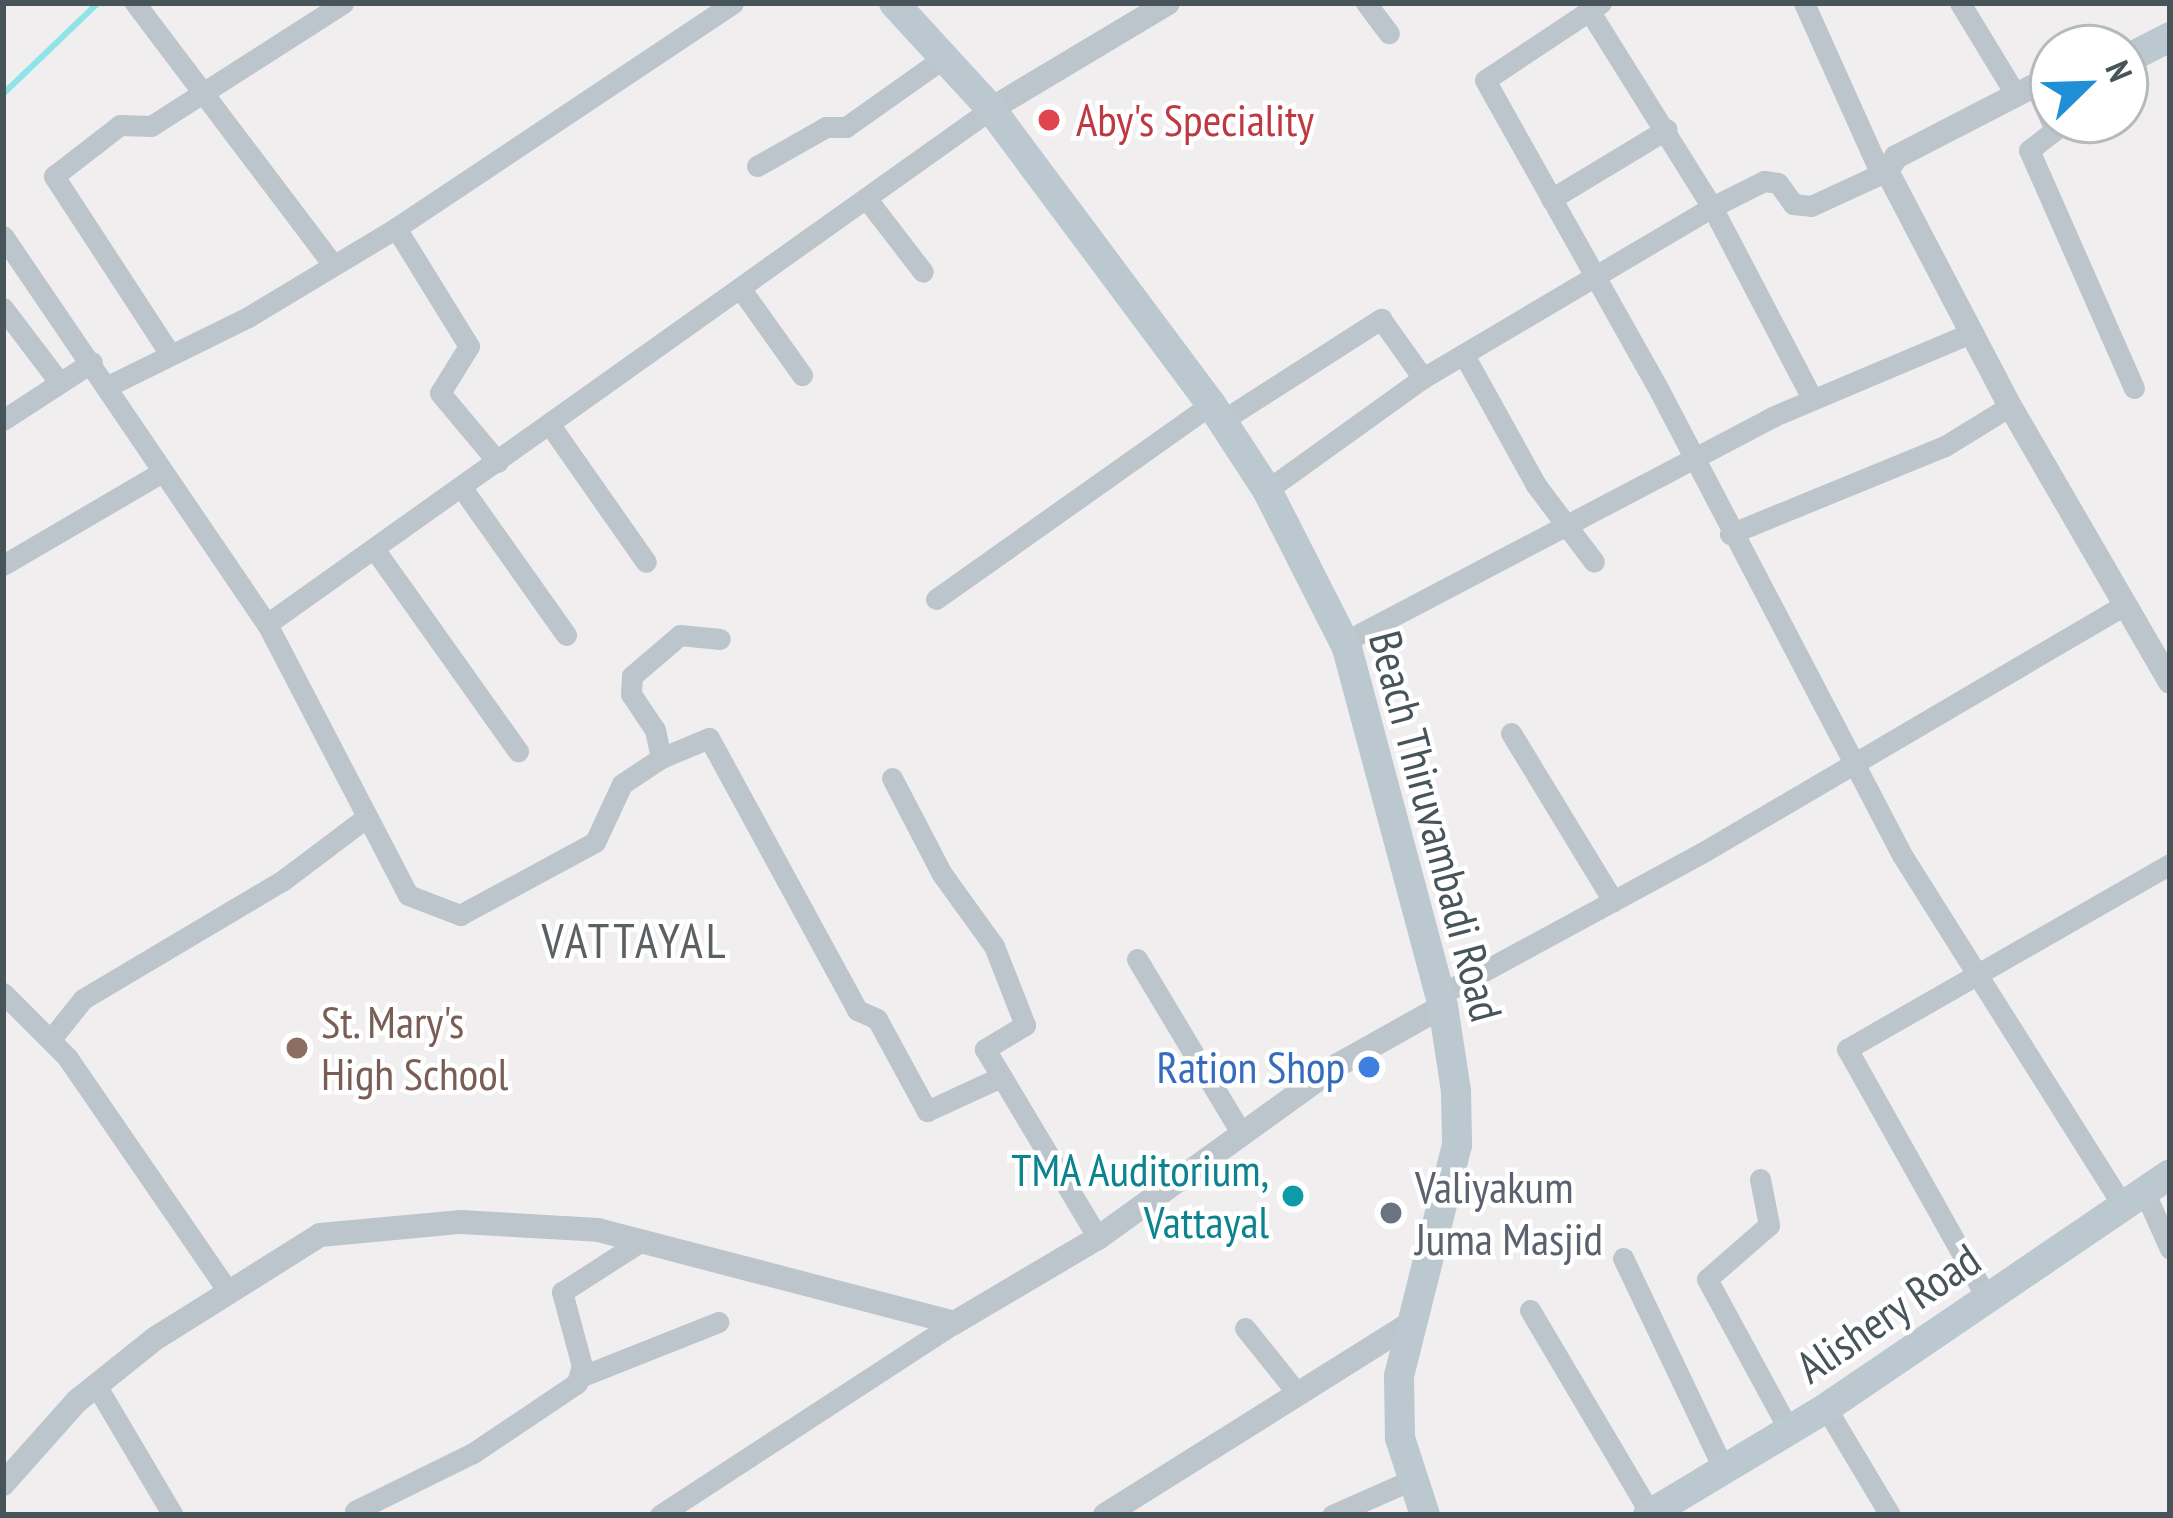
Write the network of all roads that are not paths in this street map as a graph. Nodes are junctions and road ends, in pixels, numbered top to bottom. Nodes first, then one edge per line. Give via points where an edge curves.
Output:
1 (343, 3) edge
2 (733, 3) edge
3 (894, 3) edge
4 (1168, 3) edge
5 (1366, 3) edge
6 (1804, 3) edge
7 (1960, 3) edge
8 (140, 5) edge
9 (1596, 7) edge
10 (1389, 33) dead end
11 (945, 57) junction
12 (2029, 78) edge
13 (2029, 88) edge
14 (207, 90) junction
15 (991, 109) junction
16 (1666, 129) junction
17 (2036, 144) edge
18 (757, 166) dead end
19 (1884, 172) junction
20 (866, 198) junction
21 (1551, 199) junction
22 (1712, 207) junction
23 (396, 229) junction
24 (3, 236) edge
25 (333, 265) junction
26 (923, 272) dead end
27 (1592, 280) junction
28 (740, 288) junction
29 (3, 308) edge
30 (1973, 332) junction
31 (168, 351) junction
32 (1464, 355) junction
33 (92, 362) junction
34 (802, 375) dead end
35 (1423, 378) junction
36 (60, 383) junction
37 (108, 386) junction
38 (2134, 388) dead end
39 (1812, 398) junction
40 (2010, 406) junction
41 (1217, 412) junction
42 (3, 420) edge
43 (550, 424) junction
44 (1696, 460) junction
45 (498, 462) junction
46 (162, 472) junction
47 (462, 488) junction
48 (1268, 490) junction
49 (1564, 525) junction
50 (1730, 534) junction
51 (375, 550) junction
52 (646, 562) dead end
53 (1594, 562) dead end
54 (3, 566) edge
55 (936, 599) dead end
56 (2122, 606) junction
57 (267, 625) junction
58 (566, 635) dead end
59 (720, 639) dead end
60 (1344, 642) junction
61 (2170, 682) edge
62 (1511, 733) dead end
63 (518, 751) dead end
64 (661, 758) junction
65 (1852, 763) junction
66 (892, 778) dead end
67 (368, 817) junction
68 (2170, 864) edge
69 (1613, 901) junction
70 (1137, 959) dead end
71 (1978, 970) junction
72 (3, 993) edge
73 (1441, 1001) junction
74 (51, 1039) junction
75 (1001, 1077) junction
76 (1241, 1133) junction
77 (2170, 1174) edge
78 (1760, 1179) dead end
79 (2134, 1200) junction
80 (1098, 1238) junction
81 (643, 1240) junction
82 (2170, 1249) edge
83 (1623, 1258) dead end
84 (226, 1288) junction
85 (1988, 1300) junction
86 (1530, 1310) dead end
87 (718, 1322) dead end
88 (954, 1323) junction
89 (1411, 1323) junction
90 (1245, 1328) dead end
91 (580, 1377) junction
92 (96, 1385) junction
93 (1297, 1393) junction
94 (1826, 1408) junction
95 (1790, 1432) junction
96 (1724, 1470) junction
97 (1409, 1481) junction
98 (3, 1484) edge
99 (355, 1511) dead end
100 (1649, 1514) edge
101 (173, 1515) edge
102 (660, 1515) edge
103 (1105, 1515) edge
104 (1332, 1515) edge
105 (1425, 1515) edge
106 (1890, 1515) edge

1 - 14 street
2 - 23 street
3 - 11 main road, Beach Thiruvambadi Road
4 - 15 street
5 - 10 street
6 - 19 street
7 - 12 street
8 - 14 street
9 - 16 street
9 - 21 street via 1485,80
11 - 15 main road, Beach Thiruvambadi Road
11 - 18 street via 846,127 826,127
13 - 19 street via 1896,157
14 - 25 street
14 - 31 street via 151,127 120,124 54,176
15 - 20 street
15 - 41 main road, Beach Thiruvambadi Road
16 - 21 street
16 - 22 street
17 - 38 street via 2029,150
19 - 22 street via 1811,206 1793,204 1778,183 1764,181
19 - 30 street
20 - 26 street
20 - 28 street
21 - 27 street
22 - 27 street
22 - 39 street
23 - 25 street
23 - 45 street via 470,346 440,393
24 - 33 street
25 - 31 street via 248,317
27 - 32 street
27 - 44 street
28 - 34 street
28 - 43 street
29 - 36 street
30 - 39 street
30 - 40 street
31 - 37 street
32 - 35 street
32 - 49 street
33 - 36 street
33 - 37 street
35 - 41 street via 1381,319
35 - 48 street
36 - 42 street
37 - 46 street
39 - 44 street
40 - 50 street via 1945,446
40 - 56 street
41 - 48 main road, Beach Thiruvambadi Road
41 - 55 street
43 - 45 street
43 - 52 street
44 - 49 street
44 - 50 street
45 - 47 street
46 - 54 street
46 - 57 street
47 - 51 street
47 - 58 street
48 - 60 main road, Beach Thiruvambadi Road
49 - 53 street
49 - 60 street
50 - 65 street
51 - 57 street
51 - 63 street
56 - 61 street
56 - 65 street
57 - 67 street
59 - 64 street via 680,635 632,676 631,694 655,730
60 - 73 main road, Beach Thiruvambadi Road
62 - 69 street
64 - 67 street via 622,784 595,842 460,915 408,895
64 - 75 street via 709,737 857,1010 877,1019 927,1111
65 - 69 street
65 - 71 street
66 - 75 street via 942,874 994,946 1024,1025 986,1049
67 - 74 street via 282,881 82,999
68 - 71 street
69 - 73 street
70 - 76 street
71 - 79 street
71 - 85 street via 1847,1048
72 - 74 street
73 - 76 street
73 - 89 main road, Beach Thiruvambadi Road via 1457,1145
74 - 84 street
75 - 80 street
76 - 80 street
77 - 79 main road, Alishery Road
78 - 95 street via 1769,1226 1707,1279
79 - 82 street
79 - 85 main road, Alishery Road
80 - 88 street
81 - 84 street via 505,1221 382,1227 320,1235
81 - 88 street
81 - 91 street via 562,1292
83 - 96 street
84 - 92 street
85 - 94 main road, Alishery Road
86 - 100 street
87 - 91 street
88 - 102 street
89 - 93 street
89 - 97 main road, Beach Thiruvambadi Road via 1399,1376
90 - 93 street
91 - 99 street via 473,1453
92 - 98 street
92 - 101 street
93 - 103 street
94 - 95 main road, Alishery Road
94 - 106 street
95 - 96 main road, Alishery Road
96 - 100 main road, Alishery Road
97 - 104 street
97 - 105 main road, Beach Thiruvambadi Road

